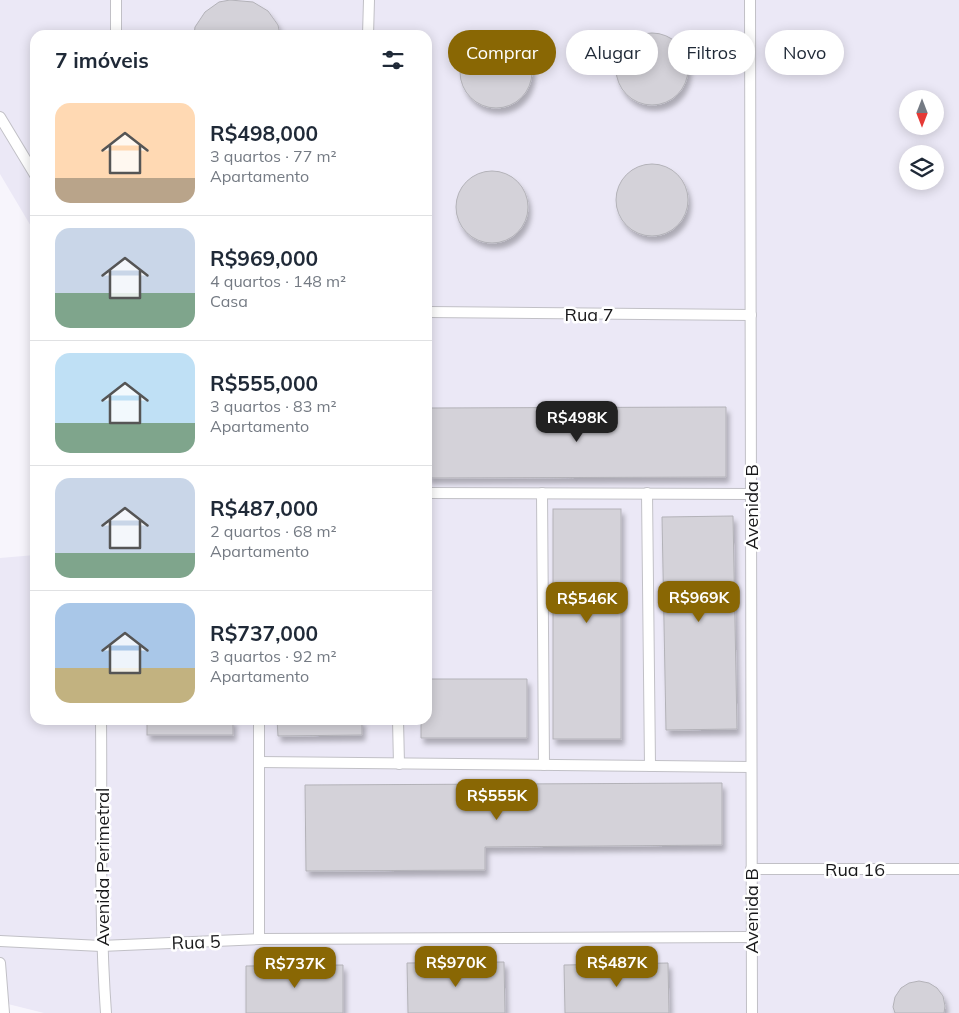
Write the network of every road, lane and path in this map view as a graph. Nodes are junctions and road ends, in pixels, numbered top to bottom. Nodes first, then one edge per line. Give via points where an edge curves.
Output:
1 (116, 0) edge
2 (369, 0) edge
3 (750, 0) edge
4 (116, 30) edge
5 (368, 30) edge
6 (0, 117) edge
7 (30, 167) edge
8 (432, 312) edge
9 (751, 315) junction
10 (432, 492) edge
11 (542, 493) junction
12 (647, 494) junction
13 (751, 494) junction
14 (101, 725) edge
15 (259, 725) edge
16 (398, 725) edge
17 (259, 762) junction
18 (399, 764) junction
19 (544, 765) junction
20 (650, 766) junction
21 (751, 767) junction
22 (751, 868) junction
23 (959, 869) edge
24 (751, 937) junction
25 (259, 939) junction
26 (0, 941) edge
27 (101, 946) junction
28 (0, 963) edge
29 (3, 1010) edge
30 (106, 1013) edge
31 (752, 1013) edge

1 - 4 lane
2 - 5 lane
3 - 9 lane, Avenida B
6 - 7 lane
8 - 9 lane, Rua 7
9 - 13 lane, Avenida B
10 - 11 lane
11 - 12 lane
11 - 19 lane
12 - 13 lane
12 - 20 lane
13 - 21 lane, Avenida B
14 - 27 lane, Avenida Perimetral
15 - 17 lane
16 - 18 lane
17 - 18 lane
17 - 25 lane
18 - 19 lane
19 - 20 lane
20 - 21 lane
21 - 22 lane, Avenida B
22 - 23 lane, Rua 16
22 - 24 lane, Avenida B
24 - 25 lane, Rua 5
24 - 31 lane, Avenida B
25 - 27 lane, Rua 5
26 - 27 lane, Rua 5
27 - 30 lane, Avenida Perimetral
28 - 29 lane

